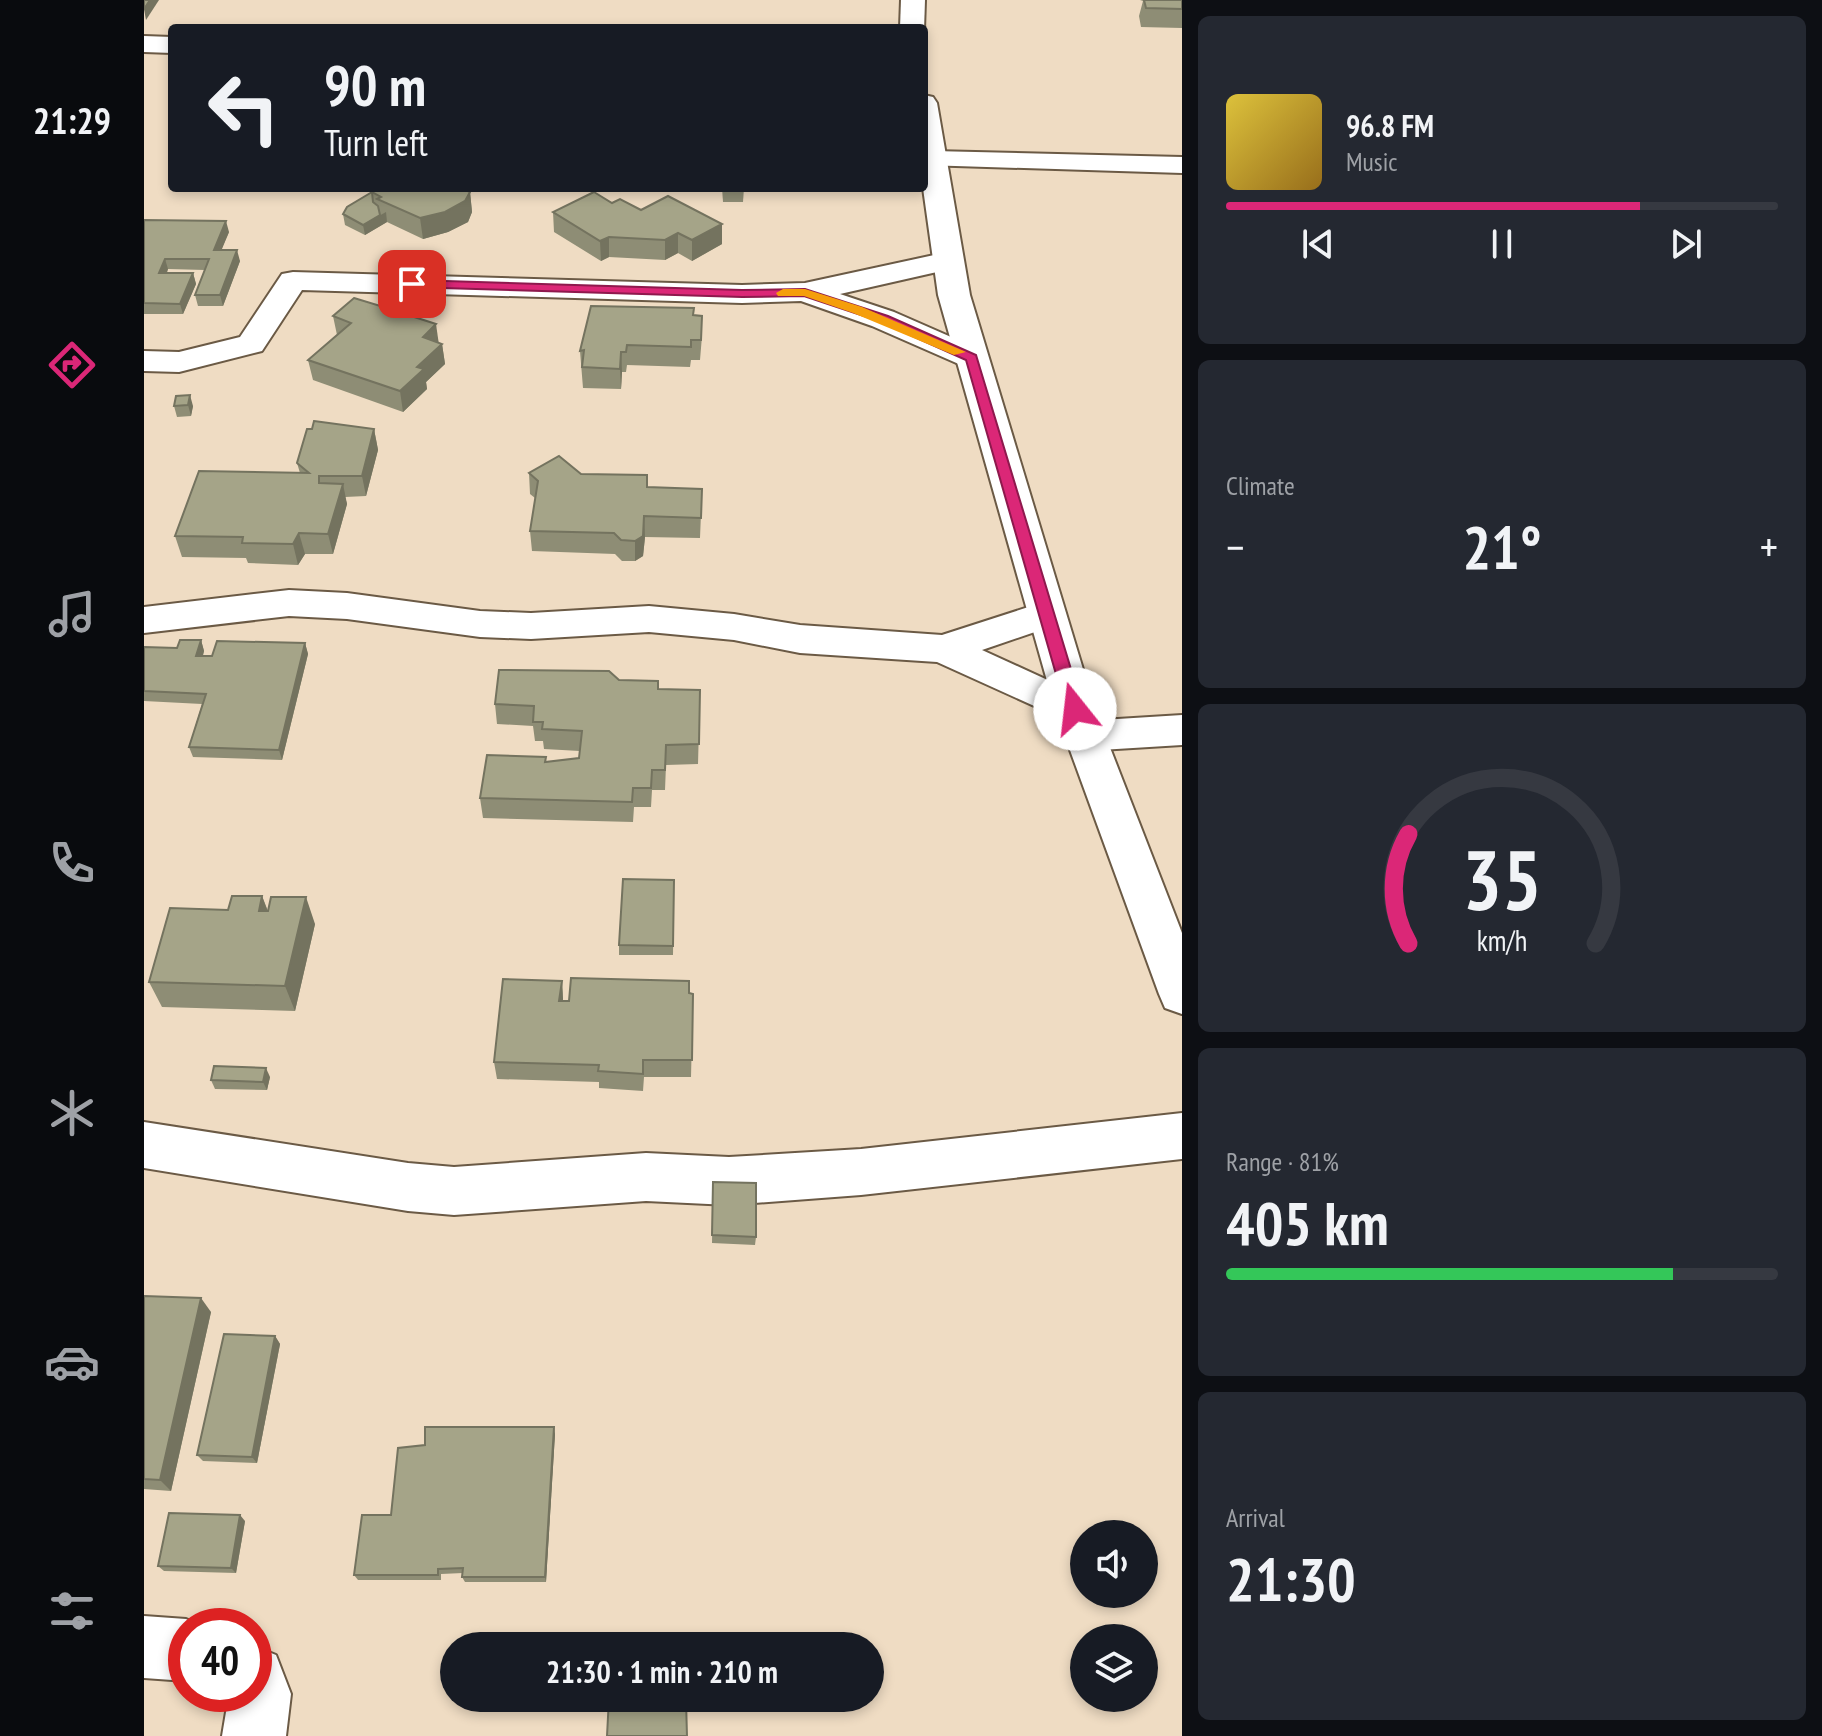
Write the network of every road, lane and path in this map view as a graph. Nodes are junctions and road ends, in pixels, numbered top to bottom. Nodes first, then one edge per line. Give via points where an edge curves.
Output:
1 (913, 0) edge
2 (913, 24) edge
3 (144, 44) edge
4 (168, 45) edge
5 (928, 128) edge
6 (933, 159) junction
7 (1182, 165) edge
8 (948, 261) junction
9 (805, 292) junction
10 (972, 358) junction
11 (144, 361) edge
12 (1047, 614) junction
13 (144, 620) edge
14 (943, 649) junction
15 (1079, 722) junction
16 (1182, 730) edge
17 (1182, 994) edge
18 (1182, 1136) edge
19 (144, 1145) edge
20 (144, 1647) edge
21 (168, 1649) edge
22 (257, 1712) edge
23 (254, 1736) edge

1 - 2 street
3 - 4 street
5 - 6 street
6 - 7 street
6 - 8 street
8 - 9 street
8 - 10 street
9 - 10 street
9 - 11 street via 293,281 251,344 179,362
10 - 12 street
12 - 14 street
12 - 15 street
13 - 14 street via 289,603 493,625 649,619 800,639
14 - 15 street
15 - 16 street
15 - 17 street
18 - 19 street via 861,1172 729,1181 631,1177 454,1191
20 - 21 street
22 - 23 street

